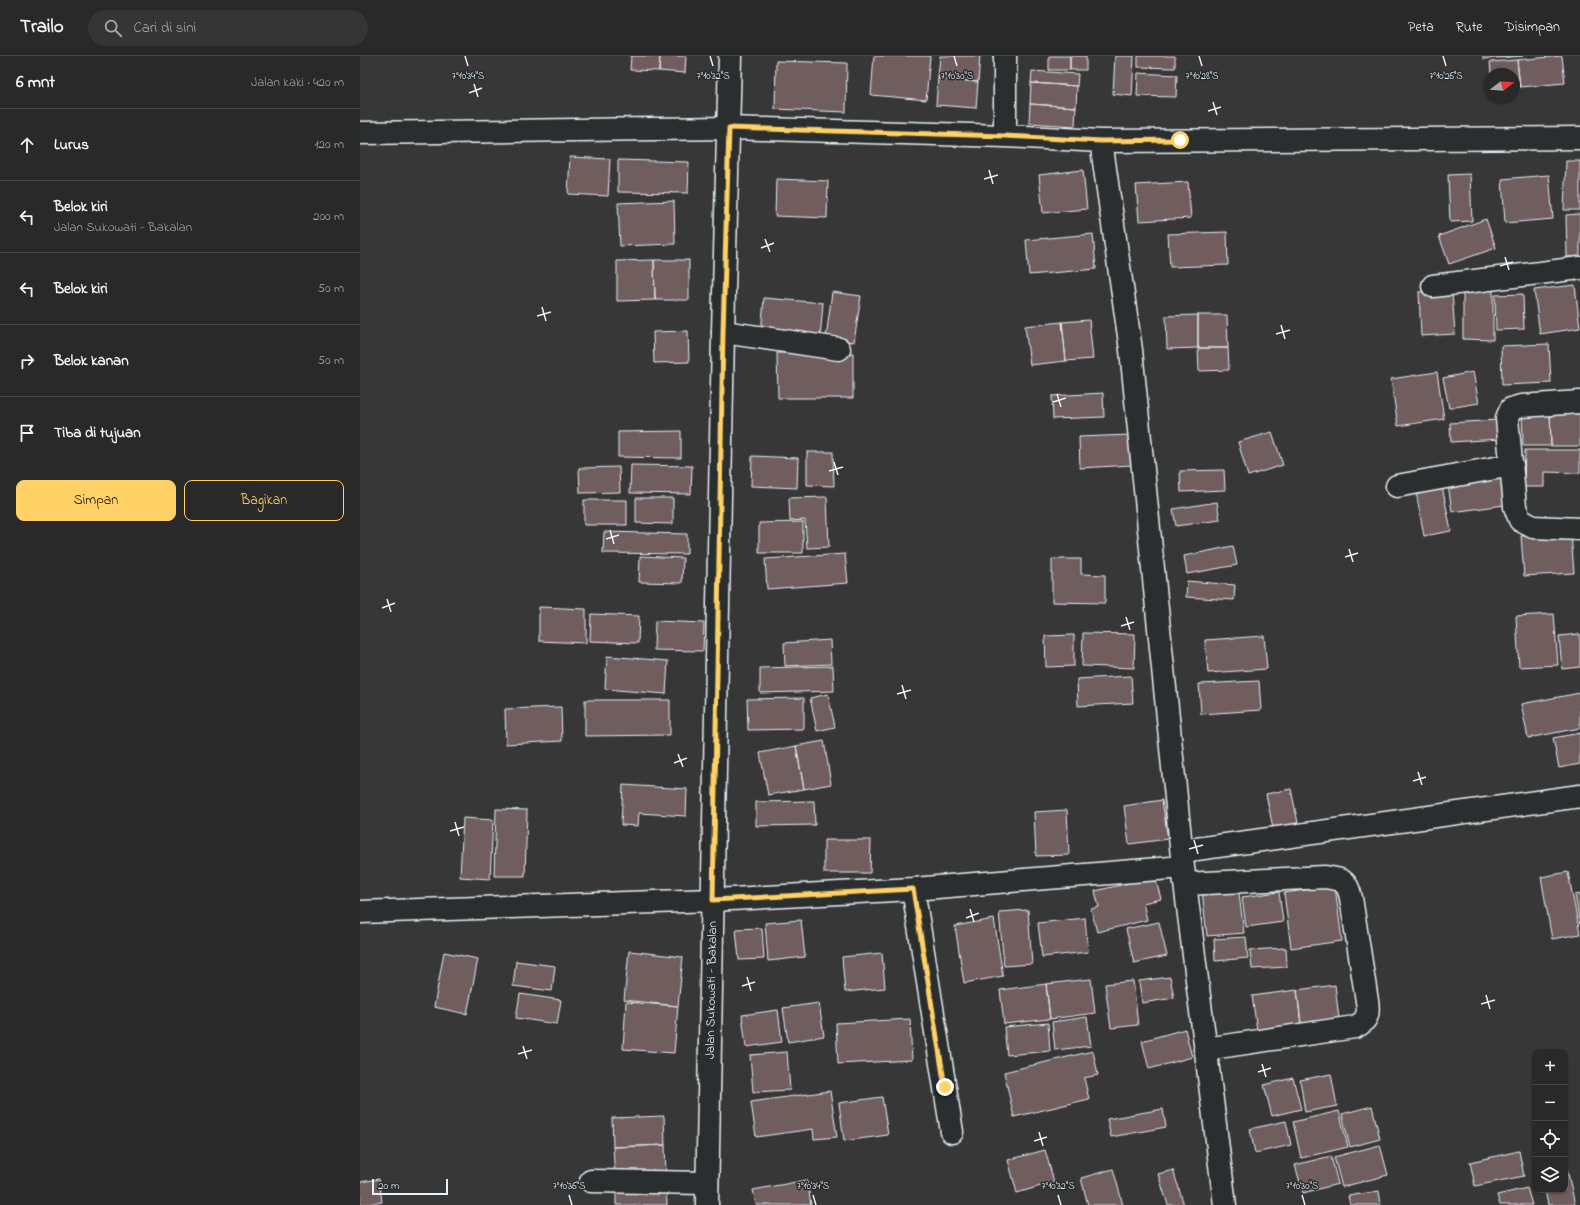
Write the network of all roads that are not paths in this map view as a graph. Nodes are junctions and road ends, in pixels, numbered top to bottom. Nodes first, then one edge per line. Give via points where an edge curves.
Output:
1 (730, 56) edge
2 (1005, 56) edge
3 (729, 128) junction
4 (360, 133) edge
5 (1005, 136) junction
6 (1580, 138) edge
7 (1101, 141) junction
8 (1580, 268) edge
9 (1434, 286) dead end
10 (723, 332) junction
11 (840, 349) dead end
12 (1580, 402) edge
13 (1512, 465) junction
14 (1397, 486) dead end
15 (1580, 529) edge
16 (1580, 796) edge
17 (1183, 867) junction
18 (913, 889) junction
19 (713, 900) junction
20 (360, 912) edge
21 (1205, 1049) junction
22 (952, 1132) dead end
23 (591, 1182) dead end
24 (707, 1183) junction
25 (707, 1205) edge
26 (1225, 1205) edge

1 - 3 street, Jalan Sukowati - Bakalan
2 - 5 street
3 - 4 street
3 - 5 street
3 - 10 street, Jalan Sukowati - Bakalan
5 - 7 street
6 - 7 street
7 - 17 street via 1131,350
8 - 9 street
10 - 11 street
10 - 19 street, Jalan Sukowati - Bakalan
12 - 13 street via 1511,409 1508,418
13 - 14 street
13 - 15 street via 1515,507 1522,522 1533,527
16 - 17 street
17 - 18 street
17 - 21 street
17 - 21 street via 1343,881 1351,898 1367,1001 1367,1017 1355,1027
18 - 19 street
18 - 22 street
19 - 20 street
19 - 24 street, Jalan Sukowati - Bakalan
21 - 26 street
23 - 24 street
24 - 25 street, Jalan Sukowati - Bakalan

